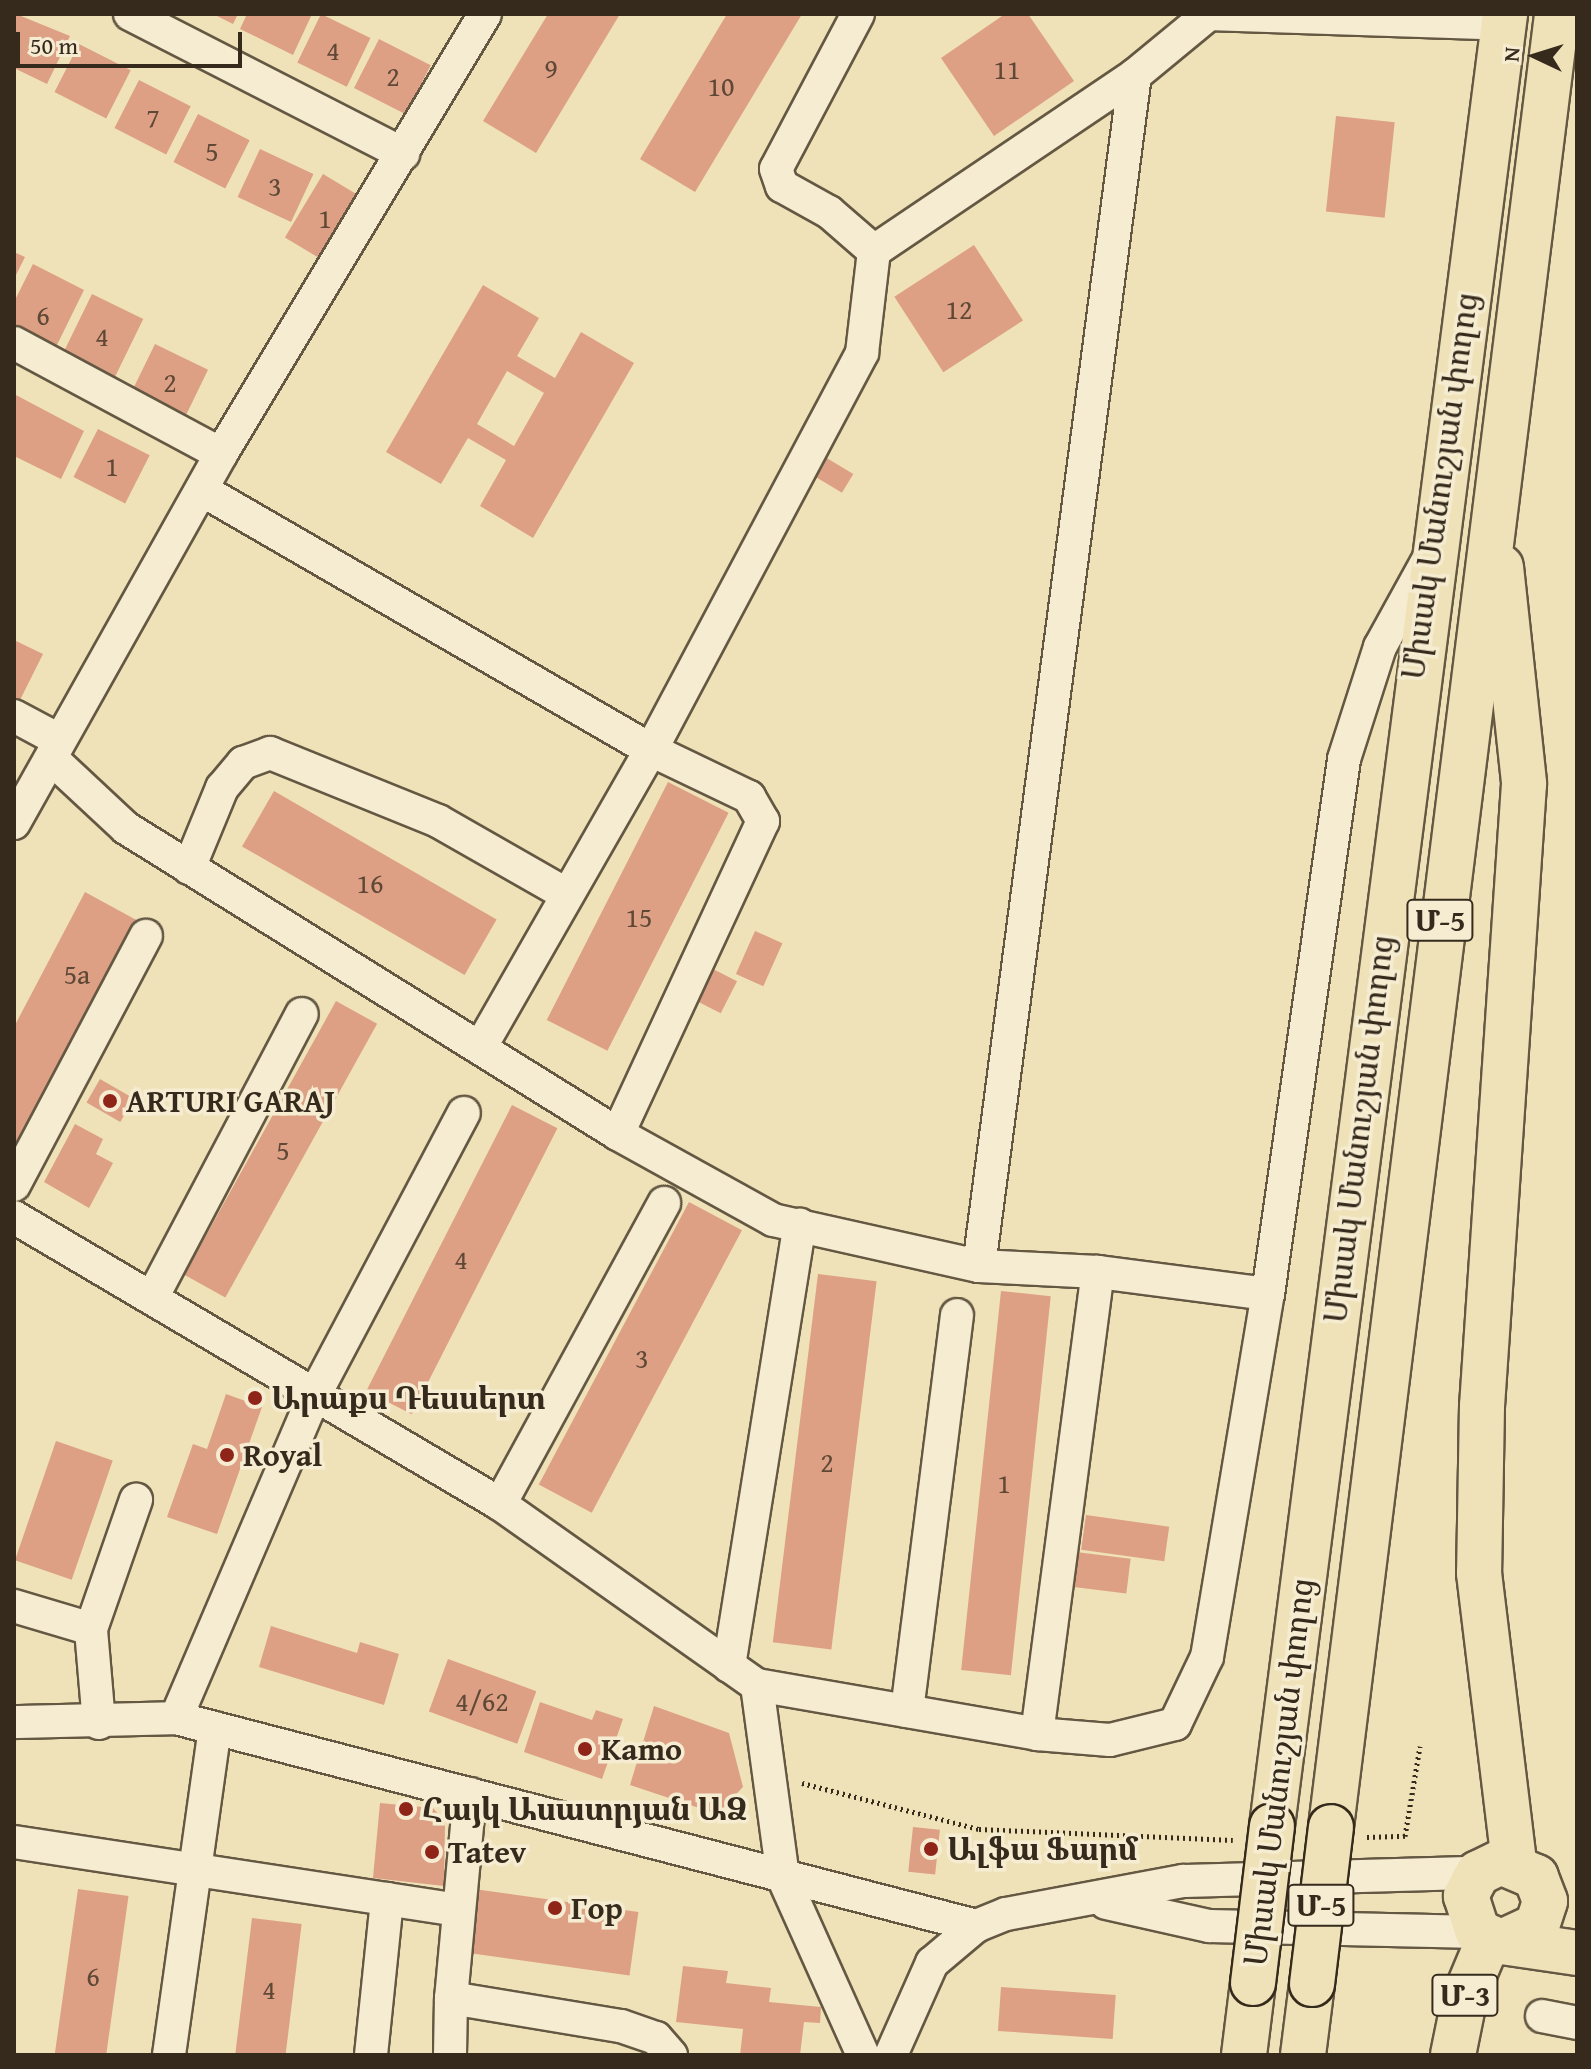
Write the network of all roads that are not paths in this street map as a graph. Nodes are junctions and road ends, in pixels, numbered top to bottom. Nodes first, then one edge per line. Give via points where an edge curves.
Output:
1 (130, 14) edge
2 (485, 14) edge
3 (858, 14) edge
4 (1208, 14) edge
5 (1557, 14) edge
6 (1504, 19) edge
7 (1135, 75) junction
8 (403, 154) junction
9 (874, 251) junction
10 (14, 343) edge
11 (221, 454) junction
12 (1493, 488) junction
13 (202, 490) junction
14 (1430, 557) junction
15 (14, 716) edge
16 (55, 749) junction
17 (651, 750) junction
18 (14, 823) edge
19 (189, 868) junction
20 (566, 894) junction
21 (146, 936) dead end
22 (302, 1014) dead end
23 (480, 1048) junction
24 (464, 1113) dead end
25 (618, 1134) junction
26 (14, 1185) edge
27 (664, 1203) dead end
28 (14, 1217) edge
29 (800, 1225) junction
30 (979, 1266) junction
31 (1098, 1272) junction
32 (1268, 1294) junction
33 (152, 1298) junction
34 (957, 1315) dead end
35 (315, 1394) junction
36 (136, 1500) dead end
37 (500, 1504) junction
38 (14, 1606) edge
39 (91, 1629) junction
40 (729, 1666) junction
41 (757, 1685) junction
42 (907, 1711) junction
43 (176, 1718) junction
44 (14, 1722) edge
45 (99, 1723) junction
46 (215, 1728) junction
47 (1037, 1734) junction
48 (470, 1794) junction
49 (14, 1842) edge
50 (1506, 1868) junction
51 (195, 1870) junction
52 (783, 1877) junction
53 (1577, 1880) edge
54 (387, 1899) junction
55 (1095, 1900) junction
56 (458, 1910) junction
57 (976, 1926) junction
58 (1490, 1938) junction
59 (1577, 1953) edge
60 (451, 1998) junction
61 (1542, 2016) dead end
62 (1577, 2023) edge
63 (169, 2055) edge
64 (371, 2055) edge
65 (450, 2055) edge
66 (671, 2055) edge
67 (863, 2055) edge
68 (891, 2055) edge
69 (1244, 2055) edge
70 (1303, 2055) edge
71 (1453, 2055) edge

1 - 8 street
2 - 8 street
3 - 9 street via 776,169 782,186 829,212
4 - 6 street
4 - 7 street
5 - 12 highway, Միսակ Մանուշյան փողոց / Մ-5
6 - 14 highway, Միսակ Մանուշյան փողոց / Մ-5
7 - 9 street
7 - 30 street
8 - 11 street
9 - 17 street via 862,353
10 - 11 street
11 - 13 street
12 - 50 highway via 1524,784 1482,1406 1479,1573
12 - 70 highway, Միսակ Մանուշյան փողոց / Մ-5, bridge via 1340,1832
13 - 16 street
13 - 17 street
14 - 32 street via 1380,647 1344,759
14 - 69 highway, Միսակ Մանուշյան փողոց / Մ-5, bridge via 1257,1833 1253,1983
15 - 16 street
16 - 18 street
16 - 19 street via 126,828
17 - 20 street
17 - 25 street via 749,797 763,821
19 - 20 street via 222,788 243,763 270,753 438,821
19 - 23 street
20 - 23 street
21 - 26 street
22 - 33 street
23 - 25 street
24 - 35 street
25 - 29 street via 773,1220
27 - 37 street
28 - 33 street
29 - 30 street
29 - 40 street
30 - 31 street
31 - 32 street
31 - 47 street
32 - 47 street via 1207,1657 1175,1724 1110,1740
33 - 35 street
34 - 42 street
35 - 37 street
35 - 43 street
36 - 39 street
37 - 40 street
38 - 39 street
39 - 45 street
40 - 41 street
41 - 42 street
41 - 52 street
42 - 47 street
43 - 45 street
43 - 46 street
44 - 45 street
46 - 48 street
46 - 51 street
48 - 52 street
48 - 56 street
49 - 51 street
50 - 53 highway
50 - 55 street via 1183,1881
50 - 58 highway via 1466,1909
50 - 58 highway via 1542,1888 1543,1914 1527,1935
51 - 54 street
51 - 63 street
52 - 57 street
52 - 67 street
54 - 56 street
54 - 64 street
55 - 57 street via 1036,1906
55 - 58 street, Մ-3 via 1209,1926
56 - 60 street
57 - 68 street via 932,1963
58 - 59 highway, Մ-3
58 - 71 highway, Մ-3 via 1465,1996
60 - 65 street
60 - 66 street via 621,2026 656,2038
61 - 62 street

